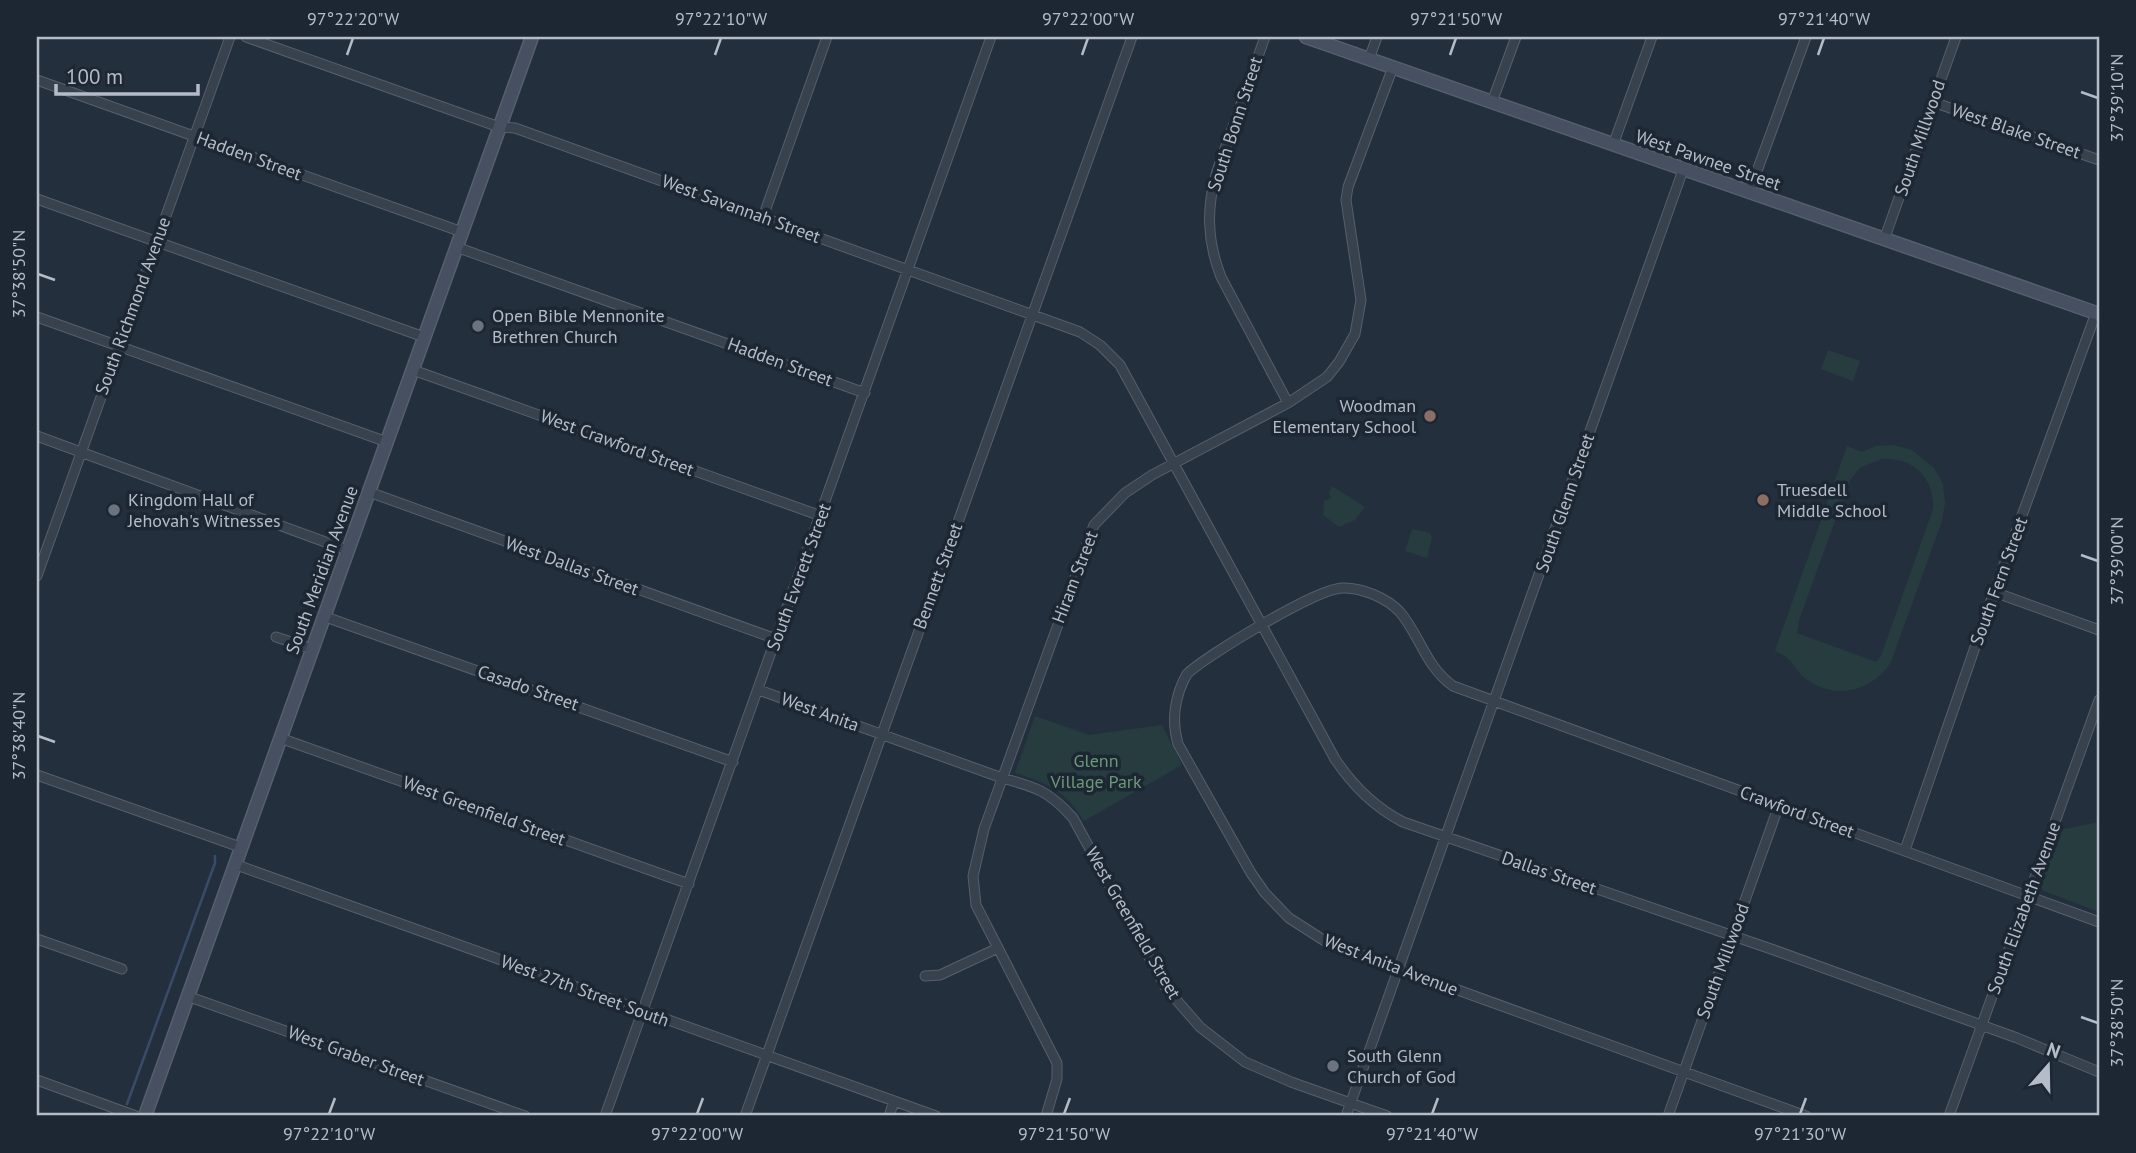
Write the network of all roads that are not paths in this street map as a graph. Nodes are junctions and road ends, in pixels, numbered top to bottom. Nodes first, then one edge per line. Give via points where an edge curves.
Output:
1 (230, 37) edge
2 (246, 37) edge
3 (532, 37) edge
4 (827, 37) edge
5 (991, 37) edge
6 (1132, 37) edge
7 (1265, 37) edge
8 (1306, 37) edge
9 (1377, 37) edge
10 (1516, 37) edge
11 (1652, 37) edge
12 (1806, 37) edge
13 (1956, 37) edge
14 (1369, 59) junction
15 (1393, 67) junction
16 (37, 80) edge
17 (1492, 102) junction
18 (1933, 102) junction
19 (499, 127) junction
20 (195, 136) junction
21 (1614, 145) junction
22 (2099, 160) edge
23 (1683, 170) junction
24 (1749, 193) junction
25 (37, 199) edge
26 (762, 217) junction
27 (462, 232) junction
28 (1884, 240) junction
29 (156, 241) junction
30 (456, 247) junction
31 (908, 269) junction
32 (1032, 313) junction
33 (2098, 314) edge
34 (37, 317) edge
35 (424, 337) junction
36 (119, 347) junction
37 (413, 370) junction
38 (866, 393) junction
39 (1288, 403) junction
40 (37, 436) edge
41 (387, 442) junction
42 (82, 452) junction
43 (1174, 464) junction
44 (369, 492) junction
45 (821, 516) junction
46 (347, 550) junction
47 (40, 556) edge
48 (37, 576) edge
49 (1994, 592) junction
50 (323, 617) junction
51 (1263, 625) junction
52 (2099, 630) edge
53 (276, 637) dead end
54 (776, 639) junction
55 (312, 649) junction
56 (759, 690) junction
57 (2099, 699) edge
58 (1494, 703) junction
59 (881, 734) junction
60 (280, 738) junction
61 (733, 762) junction
62 (37, 775) edge
63 (1002, 778) junction
64 (1779, 805) junction
65 (1446, 837) junction
66 (240, 847) junction
67 (1905, 850) junction
68 (234, 864) junction
69 (689, 884) junction
70 (2029, 894) junction
71 (2099, 922) edge
72 (1732, 936) junction
73 (37, 939) edge
74 (998, 948) junction
75 (122, 969) dead end
76 (1399, 970) junction
77 (925, 976) dead end
78 (187, 996) junction
79 (643, 1012) junction
80 (1982, 1027) junction
81 (766, 1056) junction
82 (1684, 1072) junction
83 (2099, 1072) edge
84 (37, 1080) edge
85 (894, 1101) junction
86 (1351, 1104) junction
87 (136, 1116) edge
88 (145, 1116) edge
89 (525, 1116) edge
90 (605, 1116) edge
91 (745, 1116) edge
92 (889, 1116) edge
93 (936, 1116) edge
94 (1046, 1116) edge
95 (1346, 1116) edge
96 (1387, 1116) edge
97 (1668, 1116) edge
98 (1806, 1116) edge
99 (1950, 1116) edge

1 - 20 street, South Richmond Avenue
2 - 19 street, West Savannah Street
3 - 19 main road, South Meridian Avenue
4 - 26 street
5 - 31 street, South Everett Street
6 - 32 street, Bennett Street
7 - 39 street, South Bonn Street via 1213,183 1210,233 1221,277
8 - 14 main road, West Pawnee Street
9 - 14 street
10 - 17 street
11 - 21 street
12 - 24 street
13 - 18 street, South Millwood
14 - 15 main road, West Pawnee Street
15 - 17 main road, West Pawnee Street
15 - 39 street, Hiram Street via 1346,200 1361,300 1355,334 1327,377
16 - 20 street, Hadden Street
17 - 21 main road, West Pawnee Street
18 - 22 street, West Blake Street
18 - 28 street, South Millwood
19 - 26 street, West Savannah Street via 515,128
19 - 27 main road, South Meridian Avenue
20 - 27 street, Hadden Street
20 - 29 street, South Richmond Avenue
21 - 23 main road, West Pawnee Street
23 - 24 main road, West Pawnee Street
23 - 58 street, South Glenn Street
24 - 28 main road, West Pawnee Street
25 - 29 street
26 - 31 street, West Savannah Street
27 - 30 main road, South Meridian Avenue
28 - 33 main road, West Pawnee Street
29 - 35 street
29 - 36 street, South Richmond Avenue
30 - 35 main road, South Meridian Avenue
30 - 38 street, Hadden Street
31 - 32 street, West Savannah Street
31 - 38 street, South Everett Street
32 - 43 street, West Savannah Street via 1075,329 1114,358
32 - 59 street, Bennett Street
33 - 49 street, South Fern Street
34 - 36 street
35 - 37 main road, South Meridian Avenue
36 - 41 street
36 - 42 street, South Richmond Avenue
37 - 41 main road, South Meridian Avenue
37 - 45 street, West Crawford Street
38 - 45 street, South Everett Street
39 - 43 street, Hiram Street
40 - 42 street
41 - 44 main road, South Meridian Avenue
42 - 46 street
42 - 47 street, South Richmond Avenue
43 - 51 street, Dallas Street
43 - 63 street, Hiram Street via 1125,493 1094,525
44 - 46 main road, South Meridian Avenue
44 - 54 street, West Dallas Street
45 - 54 street, South Everett Street
46 - 50 main road, South Meridian Avenue
47 - 48 street, South Richmond Avenue
49 - 52 street
49 - 67 street, South Fern Street
50 - 55 main road, South Meridian Avenue
50 - 61 street, Casado Street
51 - 58 street via 1321,593 1343,588 1363,591 1399,611 1444,680
51 - 65 street, Dallas Street via 1350,781 1390,815
51 - 76 street, West Anita Avenue via 1187,674 1174,716 1178,744 1251,873 1277,906 1328,943
53 - 55 street
54 - 56 street, South Everett Street
55 - 60 main road, South Meridian Avenue
56 - 59 street, West Anita
56 - 61 street, South Everett Street
57 - 70 street, South Elizabeth Avenue
58 - 64 street, Crawford Street
58 - 65 street, South Glenn Street
59 - 63 street, West Greenfield Street
59 - 81 street, Bennett Street
60 - 66 main road, South Meridian Avenue
60 - 69 street, West Greenfield Street
61 - 69 street, South Everett Street
62 - 66 street
63 - 74 street, Hiram Street via 973,876 976,905
63 - 86 street, West Greenfield Street via 1053,797 1073,818 1166,988 1200,1027 1245,1062
64 - 67 street, Crawford Street
64 - 72 street, South Millwood
65 - 72 street, Dallas Street
65 - 76 street, South Glenn Street
66 - 68 main road, South Meridian Avenue
67 - 70 street, Crawford Street
68 - 78 main road, South Meridian Avenue
68 - 79 street, West 27th Street South
69 - 79 street, South Everett Street
70 - 71 street, Crawford Street
70 - 80 street, South Elizabeth Avenue
72 - 80 street, Dallas Street
72 - 82 street, South Millwood
73 - 75 street
74 - 77 street via 940,975
74 - 94 street, Hiram Street via 1057,1063
76 - 82 street, West Anita Avenue
76 - 86 street, South Glenn Street
78 - 88 main road, South Meridian Avenue
78 - 89 street, West Graber Street
79 - 81 street, West 27th Street South
79 - 90 street, South Everett Street
80 - 83 street, Dallas Street
80 - 99 street, South Elizabeth Avenue
81 - 85 street, West 27th Street South
81 - 91 street, Bennett Street
82 - 97 street, South Millwood
82 - 98 street, West Anita Avenue
84 - 87 street
85 - 92 street
85 - 93 street, West 27th Street South
86 - 95 street
86 - 96 street, West Greenfield Street

